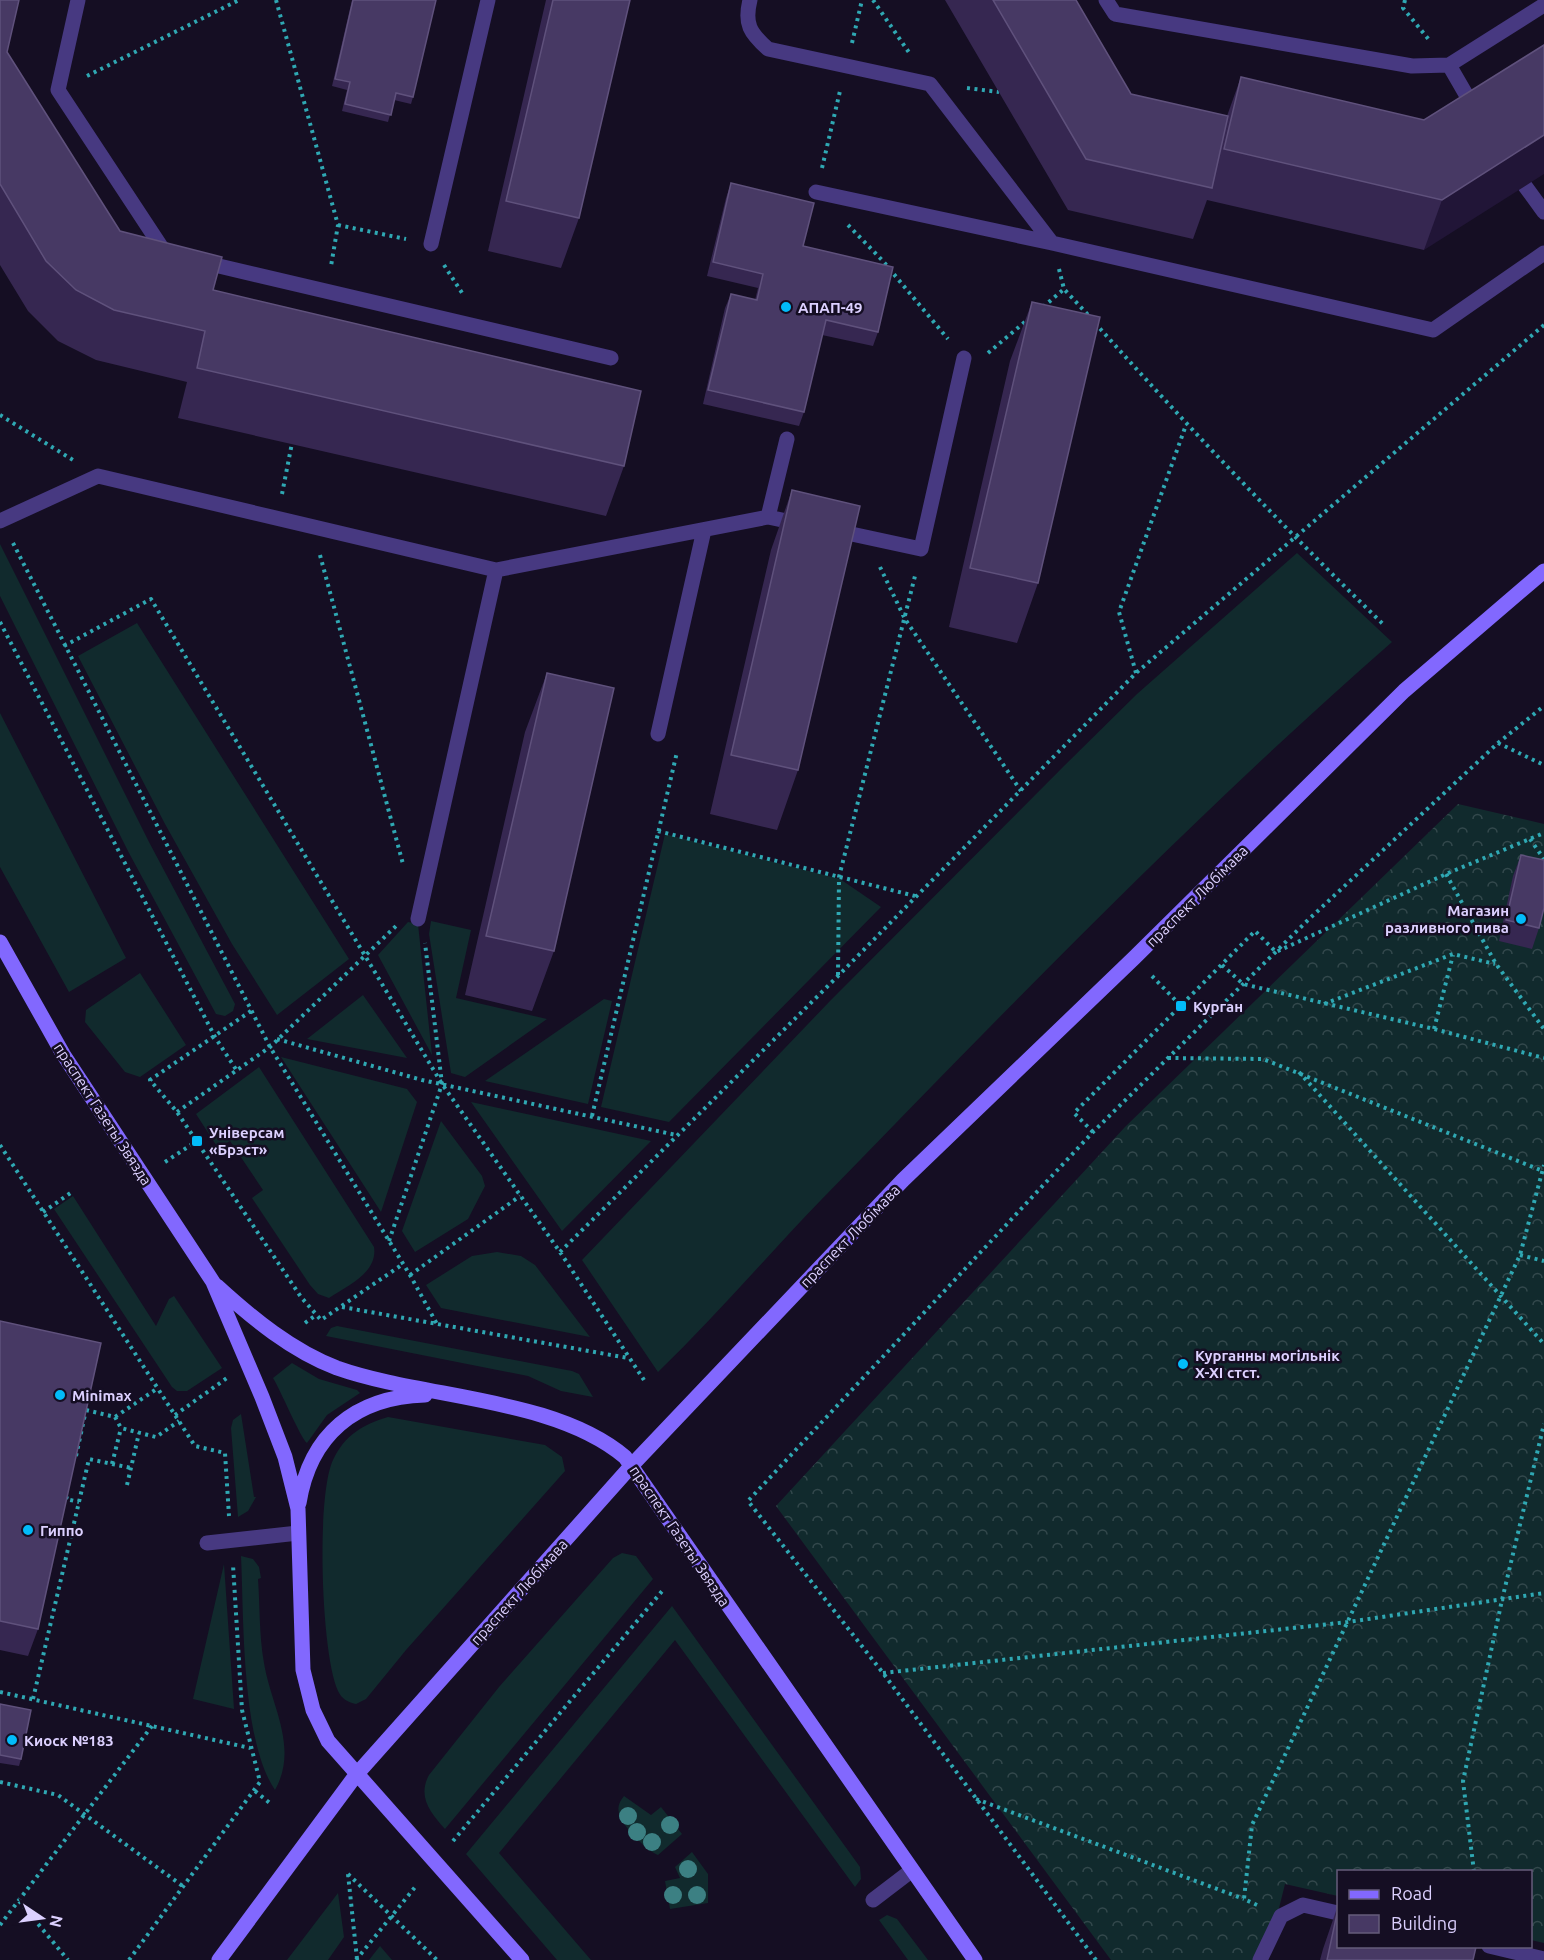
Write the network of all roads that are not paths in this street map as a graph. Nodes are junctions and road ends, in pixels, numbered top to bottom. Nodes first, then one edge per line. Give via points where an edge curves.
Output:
1 (78, 0) edge
2 (488, 0) edge
3 (750, 0) edge
4 (1106, 0) edge
5 (1544, 5) edge
6 (1449, 65) junction
7 (1482, 123) edge
8 (1525, 186) edge
9 (816, 192) dead end
10 (1544, 212) edge
11 (1052, 243) junction
12 (430, 244) dead end
13 (1544, 253) edge
14 (611, 358) dead end
15 (964, 358) road end
16 (787, 439) dead end
17 (768, 517) junction
18 (1, 521) edge
19 (704, 530) junction
20 (496, 570) junction
21 (1544, 571) edge
22 (658, 734) road end
23 (418, 919) road end
24 (0, 942) edge
25 (213, 1282) junction
26 (446, 1395) junction
27 (633, 1464) junction
28 (298, 1509) junction
29 (298, 1533) junction
30 (207, 1543) dead end
31 (356, 1774) junction
32 (911, 1871) junction
33 (873, 1899) dead end
34 (1337, 1913) edge
35 (1494, 1948) edge
36 (1544, 1959) edge
37 (219, 1960) edge
38 (522, 1960) edge
39 (975, 1960) edge
40 (1260, 1960) edge

1 - 14 lane via 58,90 166,254
2 - 12 lane
3 - 11 lane via 746,15 753,36 768,49 930,84
4 - 6 lane via 1115,14 1412,66
5 - 6 lane
6 - 7 lane
8 - 10 lane
9 - 11 lane
11 - 13 lane via 1432,330
15 - 17 lane via 921,549
16 - 17 lane
17 - 19 lane
18 - 20 lane via 98,476
19 - 20 lane
19 - 22 lane
20 - 23 lane
21 - 27 main road, праспект Любімава via 1404,691 903,1180
24 - 25 main road, праспект Газеты Звязда via 63,1054
25 - 26 main road, праспект Газеты Звязда via 282,1339 322,1362
25 - 28 main road, праспект Газеты Звязда via 271,1419
26 - 27 main road, праспект Газеты Звязда via 561,1422 600,1438
26 - 28 main road via 388,1400 356,1412 336,1426 312,1459
27 - 31 main road, праспект Любімава
27 - 32 main road, праспект Газеты Звязда
28 - 29 main road, праспект Газеты Звязда
29 - 30 lane
29 - 31 main road, праспект Газеты Звязда via 303,1670 313,1710 328,1741
31 - 37 main road, праспект Любімава
31 - 38 main road, праспект Газеты Звязда
32 - 33 lane
32 - 39 main road, праспект Газеты Звязда
34 - 40 lane via 1303,1905 1281,1916
35 - 36 lane

